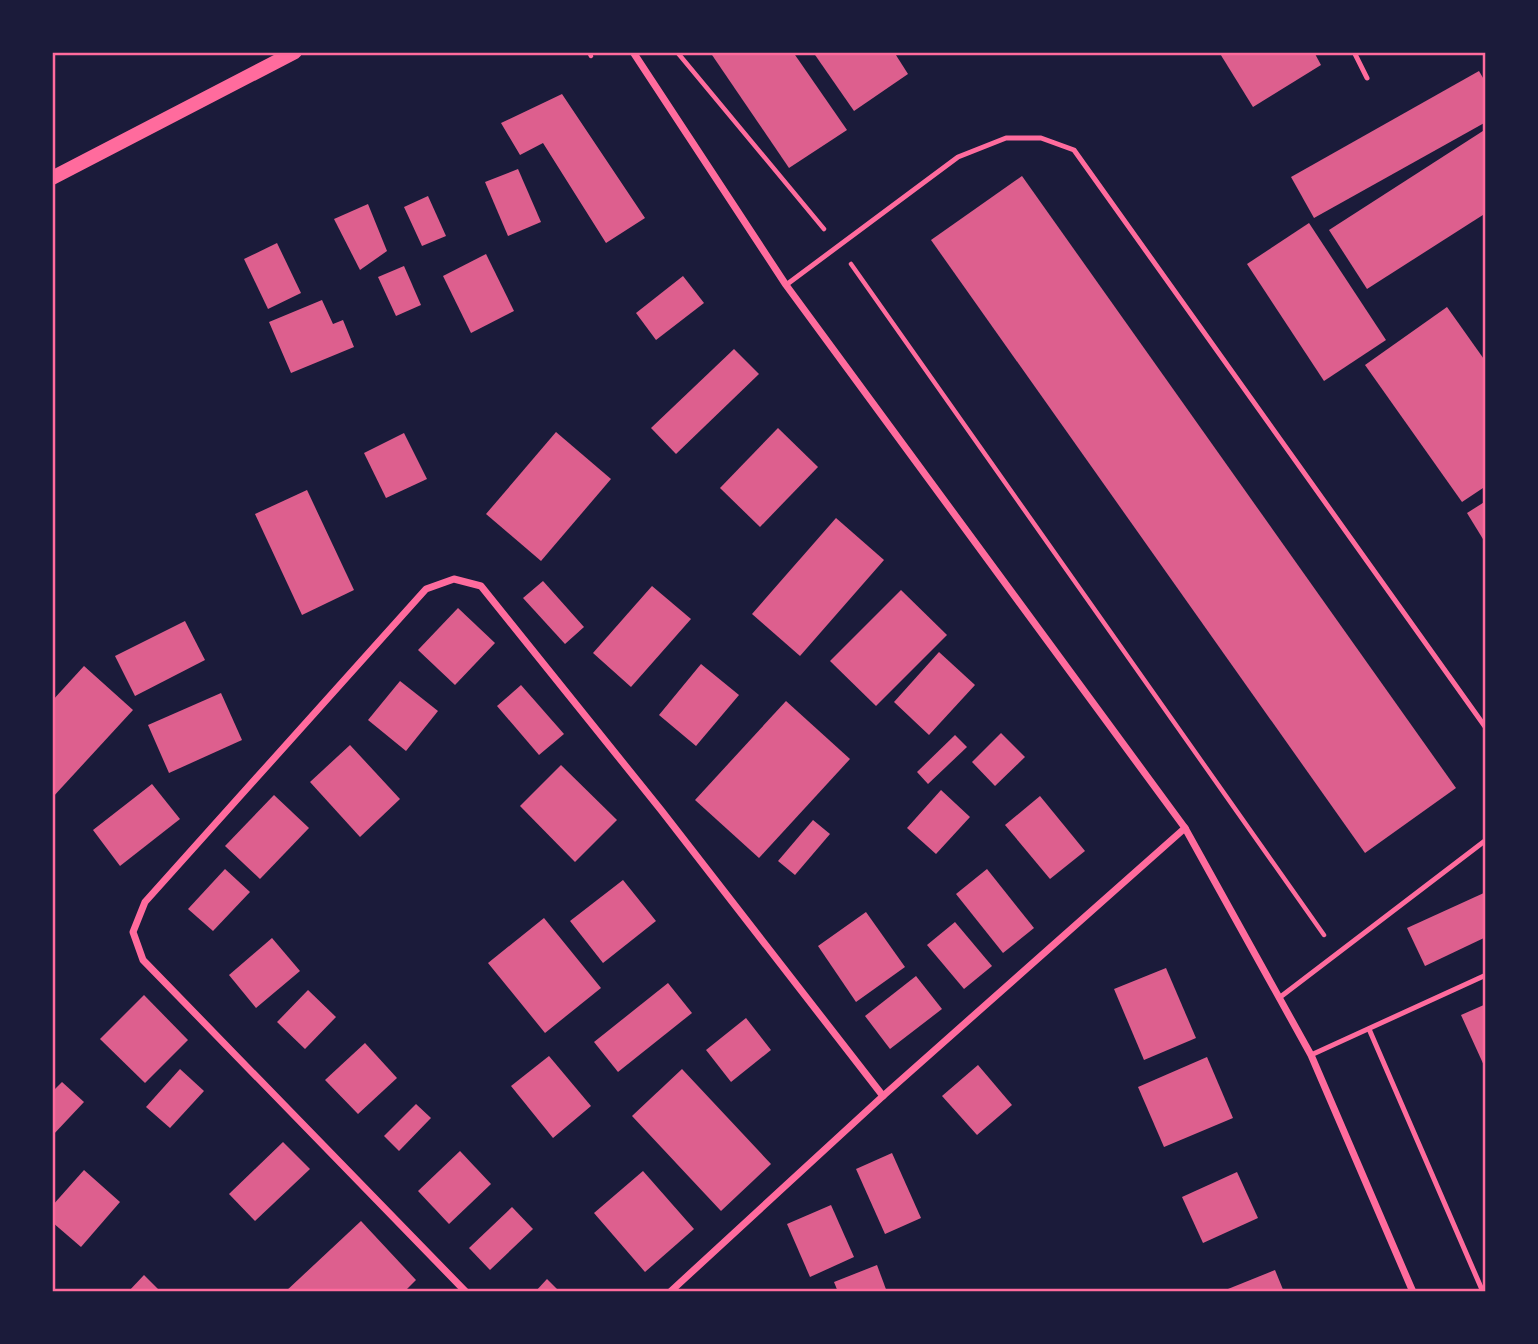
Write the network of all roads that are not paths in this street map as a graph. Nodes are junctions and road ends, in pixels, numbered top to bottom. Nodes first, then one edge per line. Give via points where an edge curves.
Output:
1 (295, 52) edge
2 (633, 52) edge
3 (1354, 52) edge
4 (1367, 78) dead end
5 (52, 178) edge
6 (786, 285) junction
7 (1486, 729) edge
8 (1185, 828) junction
9 (1486, 840) edge
10 (1486, 975) edge
11 (1279, 999) junction
12 (1369, 1029) junction
13 (1311, 1055) junction
14 (883, 1096) junction
15 (466, 1292) edge
16 (670, 1292) edge
17 (1413, 1292) edge
18 (1483, 1292) edge

1 - 5 main road
2 - 6 street
3 - 4 lane
6 - 7 lane via 958,157 1006,138 1041,138 1074,150
6 - 8 street
8 - 11 street
8 - 14 street
9 - 11 lane
10 - 12 lane
11 - 13 street
12 - 13 lane
12 - 18 lane
13 - 17 street
14 - 15 street via 481,586 454,579 426,589 145,902 133,932 143,960
14 - 16 street

